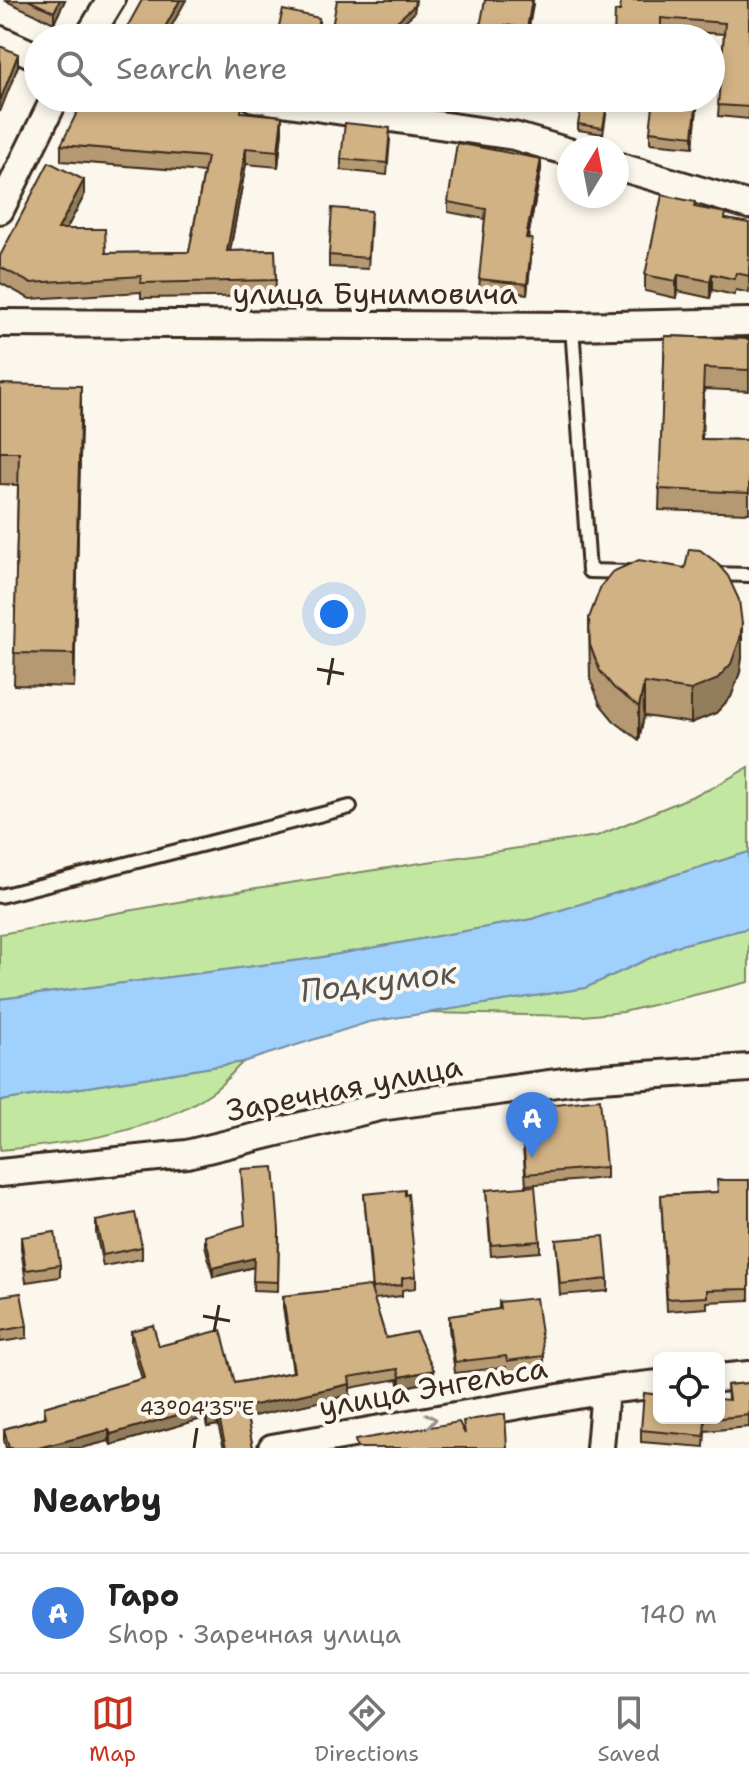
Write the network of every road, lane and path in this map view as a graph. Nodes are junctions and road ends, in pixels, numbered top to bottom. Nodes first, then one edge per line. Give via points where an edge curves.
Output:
1 (111, 0) edge
2 (96, 24) edge
3 (0, 40) edge
4 (24, 51) edge
5 (48, 112) edge
6 (350, 112) edge
7 (557, 149) edge
8 (629, 170) edge
9 (749, 205) edge
10 (0, 210) edge
11 (749, 322) edge
12 (0, 323) edge
13 (572, 326) junction
14 (637, 572) edge
15 (701, 574) edge
16 (749, 575) edge
17 (350, 807) dead end
18 (0, 896) edge
19 (749, 1068) edge
20 (0, 1173) edge
21 (749, 1375) edge
22 (725, 1377) edge
23 (653, 1385) edge
24 (605, 1390) junction
25 (272, 1448) edge
26 (600, 1448) edge

1 - 2 street
3 - 4 street
5 - 10 street
6 - 7 street via 514,136
8 - 9 street
11 - 13 street, улица Бунимовича
12 - 13 street, улица Бунимовича
13 - 14 lane via 589,571
15 - 16 lane
17 - 18 lane
19 - 20 street, Заречная улица via 586,1079 393,1105 187,1154
21 - 22 street
23 - 24 street, улица Энгельса
25 -> 24 street, улица Энгельса
24 - 26 street

